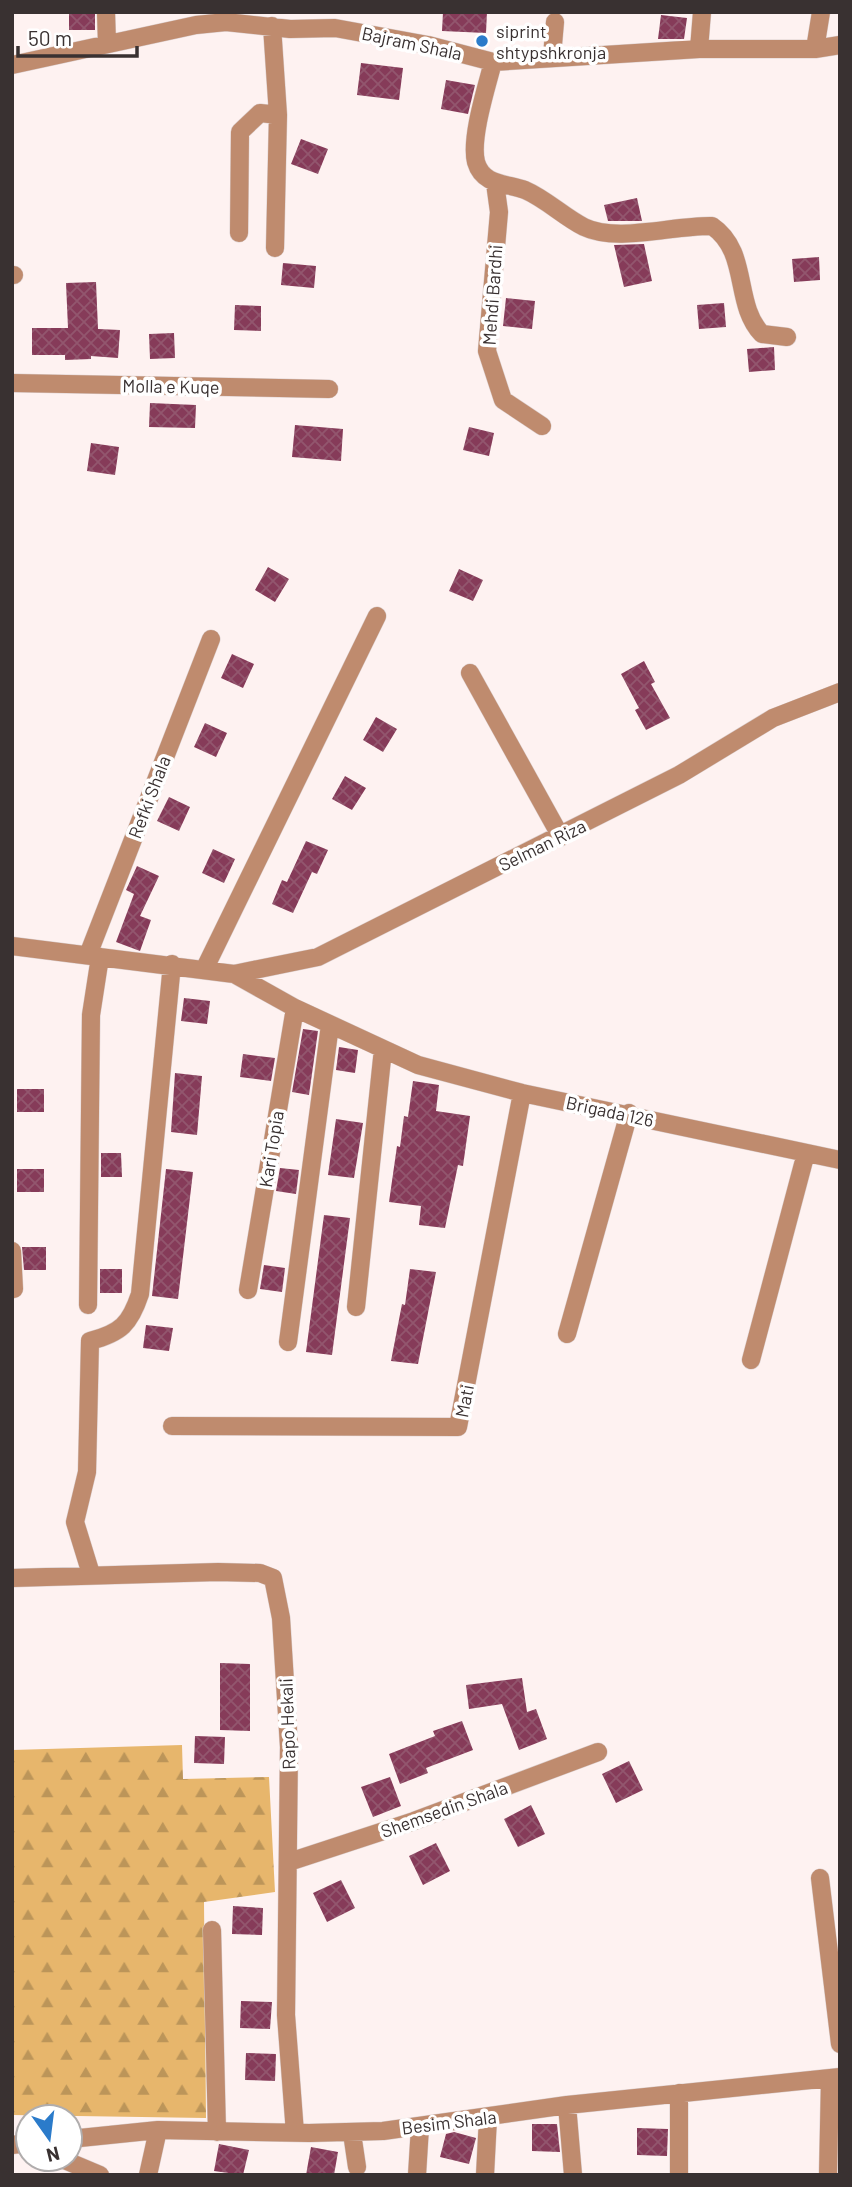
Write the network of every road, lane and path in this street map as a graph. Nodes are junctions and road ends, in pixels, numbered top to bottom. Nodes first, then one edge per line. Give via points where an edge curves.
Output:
1 (106, 12) edge
2 (167, 12) edge
3 (702, 12) edge
4 (821, 12) edge
5 (555, 22) dead end
6 (272, 26) junction
7 (166, 31) junction
8 (107, 44) junction
9 (840, 45) edge
10 (699, 49) junction
11 (815, 49) junction
12 (552, 56) junction
13 (493, 62) junction
14 (12, 65) edge
15 (278, 115) junction
16 (495, 183) junction
17 (239, 233) dead end
18 (275, 248) dead end
19 (787, 337) dead end
20 (12, 383) edge
21 (329, 388) dead end
22 (542, 426) dead end
23 (377, 616) dead end
24 (211, 639) dead end
25 (470, 673) dead end
26 (840, 692) edge
27 (561, 837) junction
28 (12, 946) edge
29 (94, 956) junction
30 (172, 964) junction
31 (204, 970) junction
32 (234, 974) junction
33 (295, 1008) junction
34 (331, 1025) junction
35 (383, 1049) junction
36 (522, 1093) junction
37 (629, 1114) junction
38 (806, 1153) junction
39 (840, 1160) edge
40 (12, 1251) edge
41 (14, 1290) dead end
42 (248, 1290) dead end
43 (88, 1305) dead end
44 (356, 1307) dead end
45 (567, 1334) dead end
46 (288, 1342) dead end
47 (751, 1360) dead end
48 (172, 1426) dead end
49 (91, 1574) junction
50 (12, 1578) edge
51 (598, 1752) dead end
52 (289, 1862) junction
53 (820, 1878) dead end
54 (212, 1930) dead end
55 (840, 2044) edge
56 (835, 2078) edge
57 (679, 2094) junction
58 (567, 2105) junction
59 (488, 2118) junction
60 (420, 2127) junction
61 (158, 2130) junction
62 (217, 2132) junction
63 (295, 2133) junction
64 (352, 2133) junction
65 (84, 2137) edge
66 (356, 2167) dead end
67 (148, 2175) edge
68 (417, 2175) edge
69 (485, 2175) edge
70 (573, 2175) edge
71 (679, 2175) edge
72 (828, 2175) edge

1 - 8 street
2 - 7 street
3 - 10 street
4 - 11 street
5 - 12 street
6 - 7 street, Bajram Shala via 226,22
6 - 13 street, Bajram Shala via 335,28
6 - 15 street
7 - 8 street, Bajram Shala
8 - 14 street, Bajram Shala
9 - 11 street, Bajram Shala
10 - 11 street, Bajram Shala
10 - 12 street, Bajram Shala
12 - 13 street, Bajram Shala
13 - 16 street, Mehdi Bardhi via 476,142 477,163
15 - 17 street via 260,113 240,132
15 - 18 street
16 - 19 street via 524,190 586,228 608,234 712,226 734,249 752,324 762,334
16 - 22 street, Mehdi Bardhi via 499,212 487,351 503,400
20 - 21 street, Molla e Kuqe
23 - 31 street
24 - 29 street, Refki Shala
25 - 27 street
26 - 27 street, Selman Riza via 773,718 679,775
27 - 32 street, Selman Riza via 318,957
28 - 29 street
29 - 30 street
29 - 43 street, Refki Shala
30 - 31 street
30 - 49 street via 140,1294 133,1316 118,1330 90,1341 88,1472 75,1522
31 - 32 street
32 - 33 street, Brigada 126
33 - 34 street, Brigada 126
33 - 42 street, Kari Topia
34 - 35 street, Brigada 126
34 - 46 street
35 - 36 street, Brigada 126 via 418,1065
35 - 44 street
36 - 37 street, Brigada 126
36 - 48 street, Mati via 458,1427
37 - 38 street, Brigada 126
37 - 45 street
38 - 39 street, Brigada 126
38 - 47 street
40 - 41 street
49 - 50 street, Rapo Hekali
49 - 52 street, Rapo Hekali via 260,1573 274,1578 286,1684
51 - 52 street, Shemsedin Shala
52 - 63 street, Rapo Hekali via 286,2015
53 - 55 street
54 - 62 street
56 - 57 street, Besim Shala
56 - 72 street
57 - 58 street, Besim Shala
57 - 71 street
58 - 59 street, Besim Shala
58 - 70 street
59 - 60 street, Besim Shala
59 - 69 street
60 - 64 street, Besim Shala
60 - 68 street
61 - 62 street, Besim Shala
61 - 65 street, Besim Shala
61 - 67 street
62 - 63 street, Besim Shala
63 - 64 street, Besim Shala
64 - 66 street

